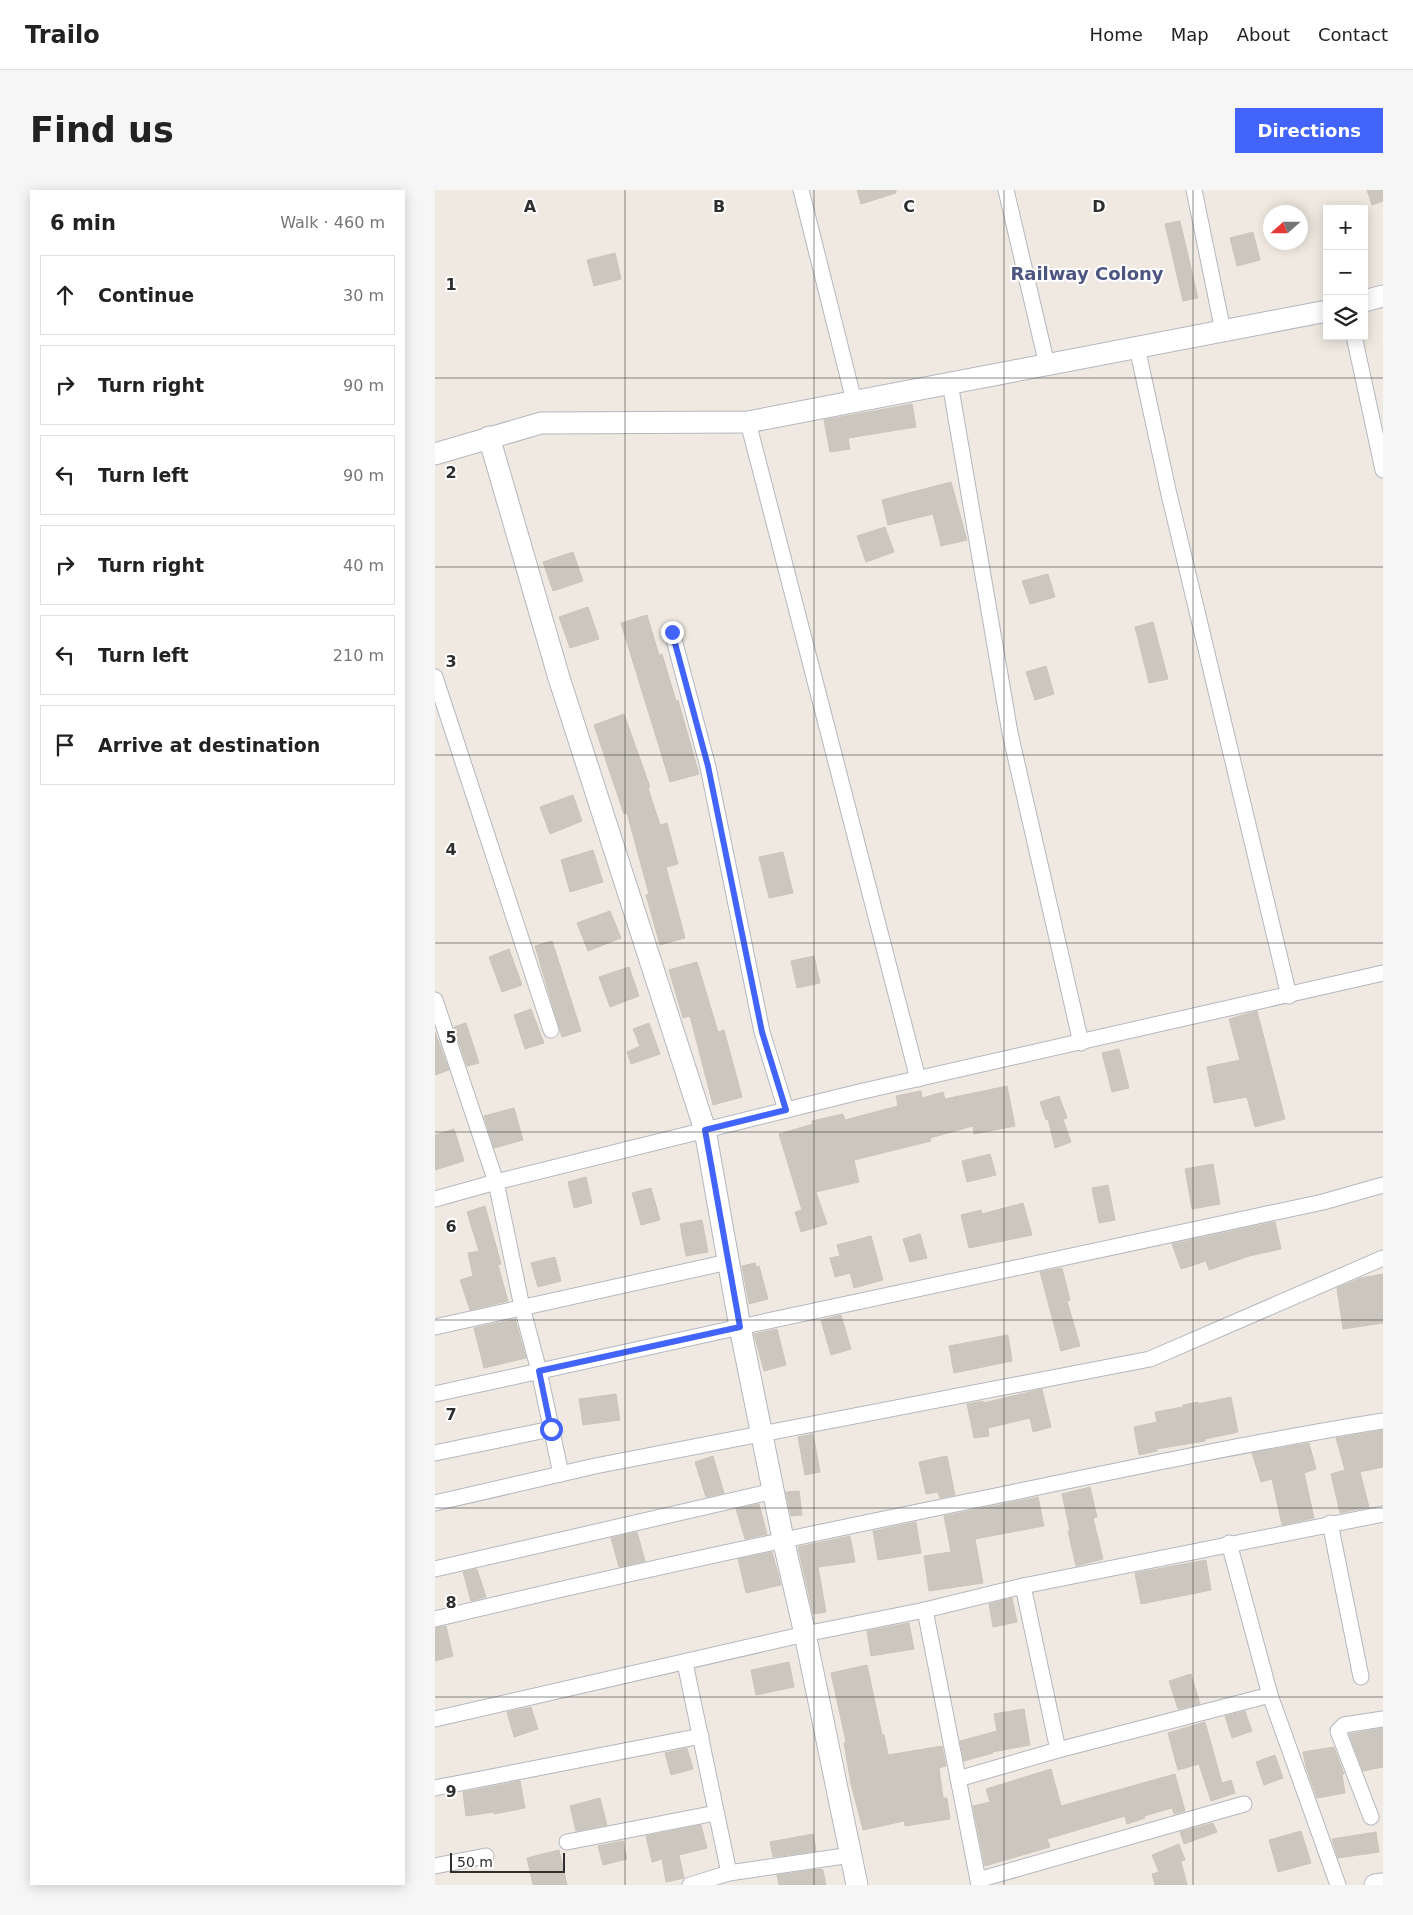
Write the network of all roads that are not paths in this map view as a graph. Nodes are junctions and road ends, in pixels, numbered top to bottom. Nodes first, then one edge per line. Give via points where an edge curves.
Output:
1 (801, 190) edge
2 (1006, 190) edge
3 (1193, 190) edge
4 (1383, 296) edge
5 (1368, 300) edge
6 (1323, 312) edge
7 (1223, 331) junction
8 (1356, 340) edge
9 (1137, 347) junction
10 (1047, 365) junction
11 (950, 383) junction
12 (854, 401) junction
13 (747, 422) junction
14 (489, 437) junction
15 (435, 454) edge
16 (1383, 470) edge
17 (672, 632) dead end
18 (435, 677) edge
19 (1383, 973) edge
20 (1289, 996) junction
21 (435, 1000) edge
22 (551, 1030) dead end
23 (1081, 1043) junction
24 (918, 1079) junction
25 (786, 1110) junction
26 (705, 1130) junction
27 (496, 1182) junction
28 (1383, 1185) edge
29 (435, 1199) edge
30 (1383, 1258) edge
31 (728, 1262) junction
32 (522, 1307) junction
33 (435, 1327) edge
34 (740, 1327) junction
35 (539, 1371) junction
36 (435, 1394) edge
37 (1383, 1421) edge
38 (551, 1429) junction
39 (763, 1433) junction
40 (435, 1454) edge
41 (561, 1474) junction
42 (774, 1491) junction
43 (435, 1503) edge
44 (1383, 1514) edge
45 (1330, 1524) junction
46 (783, 1539) junction
47 (1229, 1544) junction
48 (435, 1569) edge
49 (1023, 1586) junction
50 (925, 1610) junction
51 (435, 1618) edge
52 (805, 1634) junction
53 (685, 1663) junction
54 (1361, 1677) dead end
55 (1270, 1695) junction
56 (435, 1719) edge
57 (1383, 1720) edge
58 (701, 1736) junction
59 (1058, 1750) junction
60 (958, 1779) junction
61 (435, 1788) edge
62 (1243, 1804) dead end
63 (716, 1813) junction
64 (1371, 1817) dead end
65 (567, 1842) dead end
66 (851, 1855) junction
67 (486, 1856) dead end
68 (435, 1866) edge
69 (729, 1874) junction
70 (979, 1882) edge
71 (1383, 1884) edge
72 (690, 1885) edge
73 (857, 1885) edge
74 (1338, 1885) edge
75 (1375, 1885) edge

1 - 12 street
2 - 10 street
3 - 7 street
4 - 5 street
6 - 7 street
7 - 9 street
8 - 16 street
9 - 10 street
9 - 20 street
10 - 11 street
11 - 12 street
11 - 23 street via 1010,733
12 - 13 street
13 - 14 street via 541,423
13 - 24 street
14 - 15 street
14 - 26 street via 559,678
17 - 25 street via 708,766 762,1032
18 - 22 street
19 - 20 street
20 - 23 street
21 - 27 street
23 - 24 street
24 - 25 street
25 - 26 street
26 - 27 street
26 - 31 street
27 - 29 street
27 - 32 street
28 - 34 street via 1323,1202
30 - 39 street via 1150,1359
31 - 32 street
31 - 34 street
32 - 33 street
32 - 35 street
34 - 35 street
34 - 39 street
35 - 36 street
35 - 38 street
37 - 46 street via 1150,1464
38 - 40 street
38 - 41 street
39 - 41 street
39 - 42 street
41 - 43 street
42 - 46 street
42 - 48 street
44 - 45 street
45 - 47 street
45 - 54 street
46 - 51 street
46 - 52 street
47 - 49 street
47 - 55 street
49 - 50 street
49 - 59 street
50 - 52 street
50 - 60 street
52 - 53 street
52 - 66 street
53 - 56 street
53 - 58 street
55 - 59 street
55 - 74 street
57 - 64 street via 1344,1725 1338,1731
58 - 61 street
58 - 63 street
59 - 60 street
60 - 70 street
62 - 70 street
63 - 65 street
63 - 69 street
66 - 69 street
66 - 73 street
67 - 68 street
69 - 72 street
71 - 75 street

